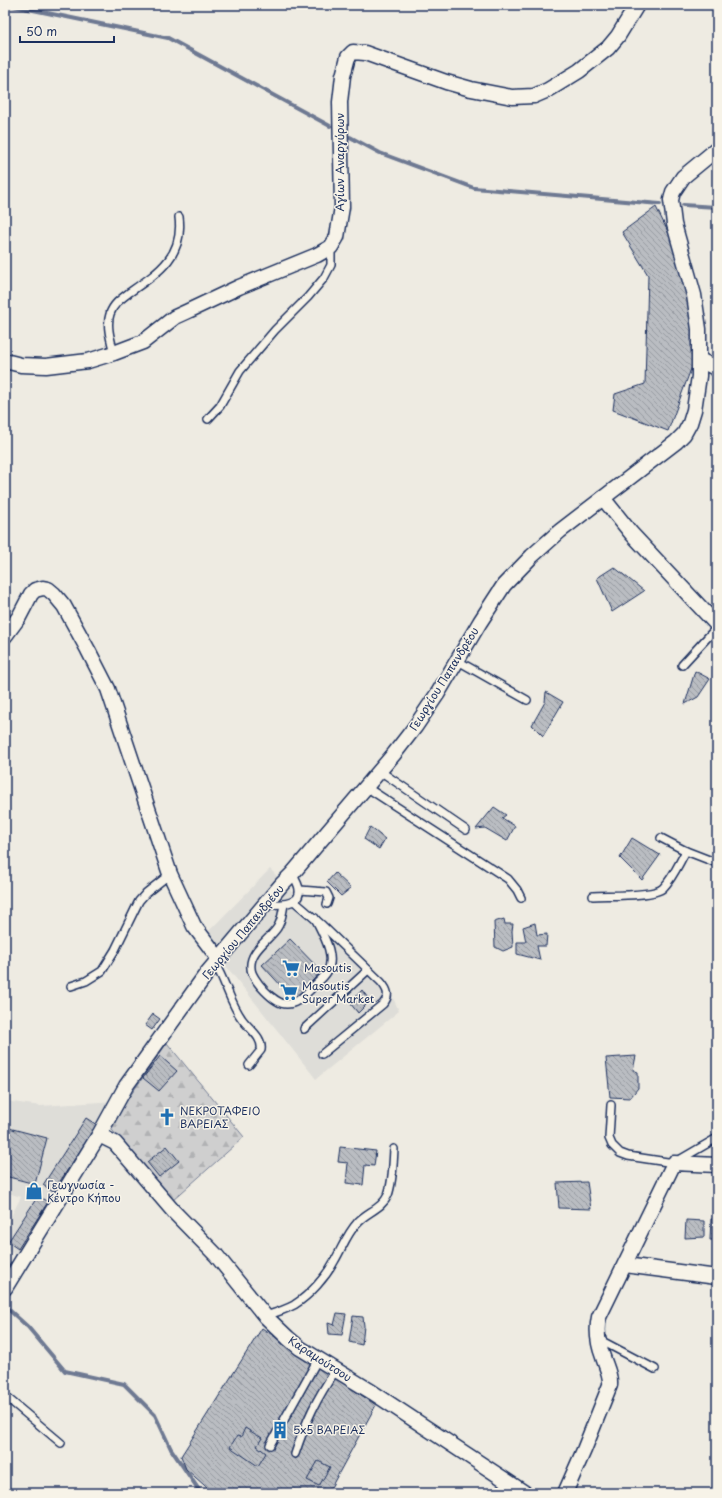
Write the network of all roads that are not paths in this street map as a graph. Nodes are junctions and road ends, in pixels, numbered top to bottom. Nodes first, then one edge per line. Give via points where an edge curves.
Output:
1 (637, 5) edge
2 (717, 149) edge
3 (179, 217) dead end
4 (331, 247) junction
5 (114, 353) junction
6 (700, 360) junction
7 (5, 361) edge
8 (717, 370) edge
9 (208, 419) dead end
10 (603, 498) junction
11 (717, 626) edge
12 (5, 636) edge
13 (458, 660) junction
14 (682, 665) dead end
15 (528, 700) dead end
16 (380, 771) junction
17 (366, 787) junction
18 (466, 830) dead end
19 (661, 838) dead end
20 (686, 851) junction
21 (717, 863) edge
22 (170, 874) junction
23 (292, 874) junction
24 (300, 890) junction
25 (593, 896) dead end
26 (520, 898) dead end
27 (294, 901) junction
28 (265, 904) junction
29 (327, 904) dead end
30 (284, 905) junction
31 (315, 918) junction
32 (217, 962) junction
33 (368, 970) junction
34 (71, 986) dead end
35 (304, 1029) dead end
36 (322, 1054) dead end
37 (249, 1065) dead end
38 (611, 1105) dead end
39 (99, 1135) junction
40 (717, 1138) edge
41 (394, 1149) dead end
42 (674, 1163) junction
43 (717, 1165) edge
44 (625, 1265) junction
45 (717, 1277) edge
46 (5, 1288) edge
47 (265, 1316) junction
48 (598, 1339) junction
49 (318, 1359) junction
50 (656, 1369) dead end
51 (336, 1370) junction
52 (5, 1396) edge
53 (61, 1443) dead end
54 (270, 1445) dead end
55 (295, 1454) dead end
56 (525, 1493) edge
57 (566, 1493) edge

1 - 4 street, Αγίων Αναργύρων via 608,48 578,71 534,96 512,97 471,89 365,53 350,54 345,64 340,102 342,207 337,238
2 - 6 street, Γεωργίου Παπανδρέου via 683,178 673,192 671,200 674,224 694,295
3 - 5 lane via 179,240 167,262 152,277 120,299 110,313 108,321
4 - 5 street via 175,317 143,342
4 - 9 lane via 331,265 324,278 240,371 220,406
5 - 7 street via 46,366 21,365
6 - 8 street
6 - 10 street, Γεωργίου Παπανδρέου via 694,410 684,434
10 - 11 street via 631,533
10 - 13 street, Γεωργίου Παπανδρέου via 560,531 504,586
11 - 14 lane
12 - 22 street via 35,590 48,589 64,606 108,688
13 - 15 lane
13 - 16 street, Γεωργίου Παπανδρέου via 415,727
16 - 17 street, Γεωργίου Παπανδρέου
16 - 18 lane
17 - 23 street, Γεωργίου Παπανδρέου
17 - 26 lane via 508,880 518,890
19 - 20 lane
20 - 21 lane
20 - 25 lane via 667,883 658,892
22 - 32 street via 194,926
22 - 34 lane via 139,901 102,971 86,981
23 - 24 lane
23 - 28 street, Γεωργίου Παπανδρέου
24 - 27 lane
24 - 29 lane via 326,892 329,898
27 - 30 lane
27 - 31 lane
28 - 30 lane
28 - 32 street, Γεωργίου Παπανδρέου
30 - 31 lane via 280,923 254,954 250,968 255,980 276,1001 287,1004 297,1002 329,969 330,955
31 - 33 lane
32 - 37 lane via 237,1012 260,1040 259,1053
32 - 39 street, Γεωργίου Παπανδρέου via 126,1086
33 - 35 lane
33 - 36 lane via 386,987 387,999
38 - 42 lane via 609,1138 616,1150 628,1156
39 - 46 street, Γεωργίου Παπανδρέου
39 - 47 street, Καραμούτσου via 115,1143 174,1212 216,1255
40 - 42 lane
41 - 47 lane via 391,1179 385,1200 355,1224 334,1261 309,1293 294,1305
42 - 43 street
42 - 44 street
44 - 45 street
44 - 48 street via 599,1317
47 - 49 street, Καραμούτσου via 300,1348
48 - 50 lane
48 - 57 street via 610,1375 610,1385
49 - 51 street, Καραμούτσου
49 - 54 lane
51 - 55 lane via 311,1411
51 - 56 street, Καραμούτσου
52 - 53 lane

